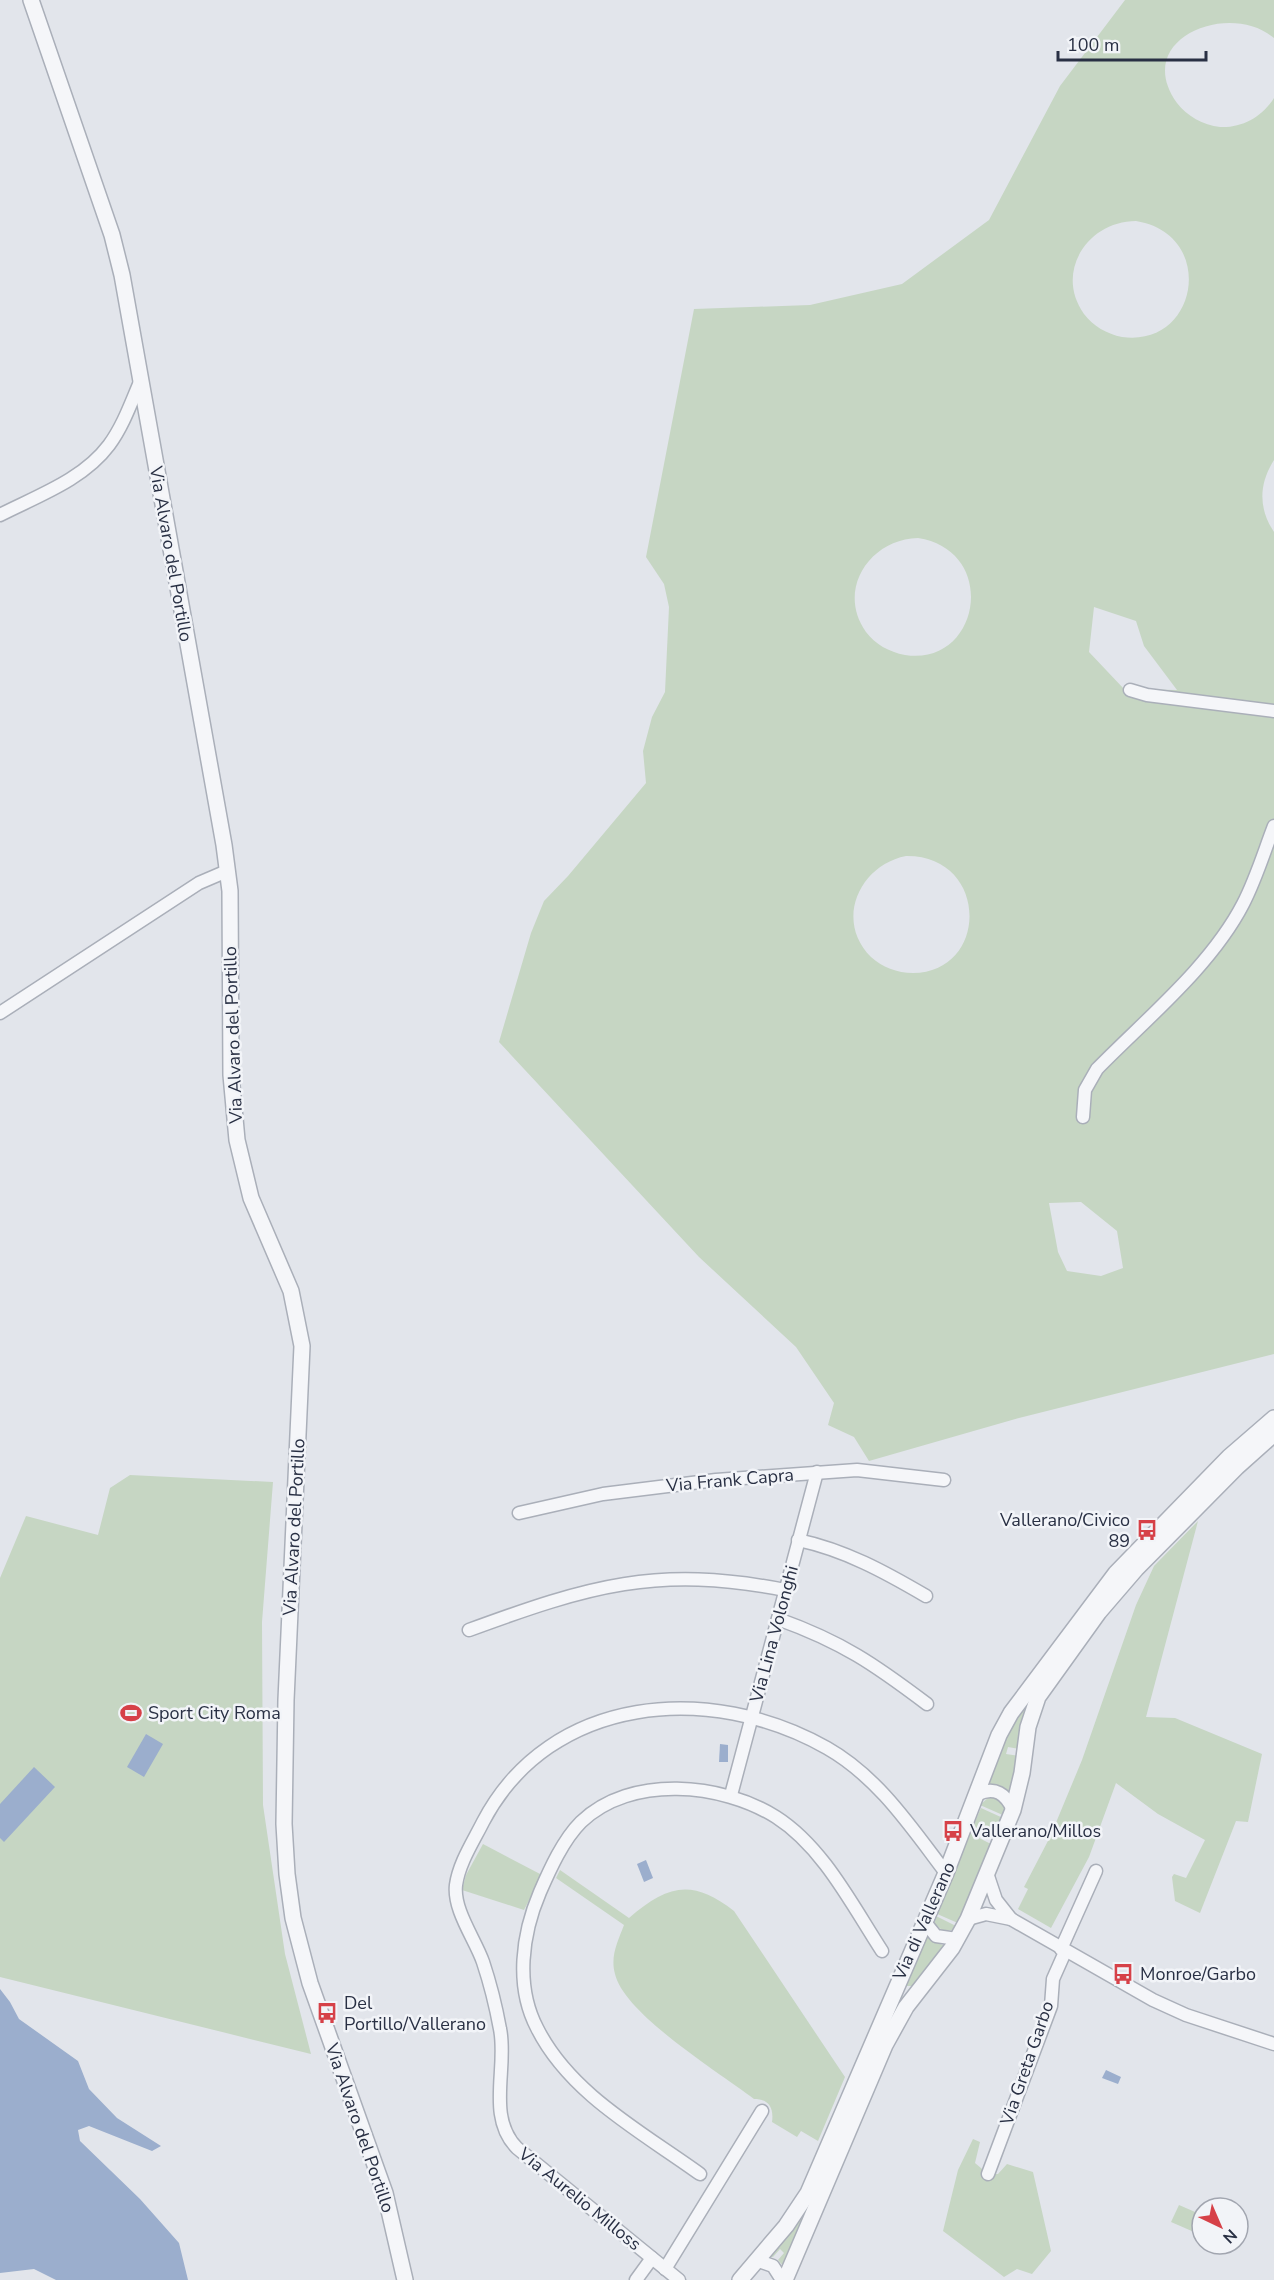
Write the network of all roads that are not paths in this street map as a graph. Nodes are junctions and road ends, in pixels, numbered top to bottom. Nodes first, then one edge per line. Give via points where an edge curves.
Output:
1 (31, 0) edge
2 (140, 382) junction
3 (0, 516) edge
4 (1130, 690) dead end
5 (1274, 711) edge
6 (1274, 826) edge
7 (227, 871) junction
8 (0, 1013) edge
9 (1083, 1117) dead end
10 (1274, 1418) edge
11 (1274, 1434) edge
12 (817, 1472) junction
13 (944, 1480) dead end
14 (519, 1514) dead end
15 (798, 1540) junction
16 (785, 1590) junction
17 (926, 1596) dead end
18 (778, 1619) junction
19 (469, 1630) dead end
20 (927, 1704) dead end
21 (752, 1716) junction
22 (978, 1794) junction
23 (731, 1795) junction
24 (1013, 1810) junction
25 (1096, 1871) dead end
26 (946, 1873) junction
27 (987, 1873) junction
28 (1011, 1919) junction
29 (924, 1920) junction
30 (968, 1920) junction
31 (957, 1939) junction
32 (1063, 1950) junction
33 (882, 1951) dead end
34 (1274, 2044) edge
35 (762, 2111) dead end
36 (700, 2174) dead end
37 (988, 2174) dead end
38 (652, 2258) junction
39 (756, 2260) junction
40 (665, 2269) junction
41 (405, 2280) edge
42 (636, 2280) edge
43 (679, 2280) edge
44 (740, 2280) edge
45 (783, 2280) edge

1 - 2 street, Via Alvaro del Portillo via 117,251
2 - 3 street via 120,427 98,458
2 - 7 street, Via Alvaro del Portillo
4 - 5 street
6 - 9 street via 1243,903 1224,934 1199,965 1096,1070 1085,1090
7 - 8 street via 199,884
7 - 41 street, Via Alvaro del Portillo via 232,1093 237,1140 250,1198 291,1291 302,1346 285,1712 284,1833 289,1890 310,1983 385,2193
10 - 22 street, Via di Vallerano via 1229,1457 1090,1604 1007,1718
11 - 24 street, Via di Vallerano via 1136,1569 1050,1678 1029,1722
12 - 13 street, Via Frank Capra via 868,1471
12 - 14 street, Via Frank Capra via 659,1486 578,1499
12 - 15 street, Via Lina Volonghi
15 - 16 street, Via Lina Volonghi
15 - 17 street via 853,1557
16 - 18 street, Via Lina Volonghi
16 - 19 street via 705,1579 628,1582 571,1594
18 - 20 street via 853,1651
18 - 21 street, Via Lina Volonghi
21 - 23 street, Via Lina Volonghi
21 - 26 street, Via Aurelio Milloss via 819,1744 859,1770 898,1810
21 - 38 street, Via Aurelio Milloss via 701,1709 644,1711 604,1721 558,1741 526,1764 500,1793 457,1878 457,1898 484,1966 501,2033 501,2113 507,2136
22 - 24 street via 1000,1792
22 - 26 street, Via di Vallerano
23 - 33 street via 775,1816 802,1838
23 - 36 street via 696,1789 660,1791 622,1799 592,1814 571,1834 544,1882 524,1947 525,1986 532,2016 561,2065 594,2097
24 - 27 street, Via di Vallerano
25 - 32 street, Via Greta Garbo
26 - 29 street, Via di Vallerano
27 - 28 street via 996,1900
27 - 30 street, Via di Vallerano
28 - 30 street via 986,1914
28 - 32 street
29 - 31 street via 936,1936
29 - 39 street, Via di Vallerano via 808,2193
30 - 31 street, Via di Vallerano
31 - 45 street, Via di Vallerano via 919,1988 885,2045
32 - 34 street via 1167,2007
32 - 37 street, Via Greta Garbo via 1053,1980 1051,2006
35 - 40 street
38 - 40 street, Via Aurelio Milloss
38 - 42 street
39 - 44 street, Via di Vallerano
39 - 45 street via 773,2266
40 - 43 street, Via Aurelio Milloss

